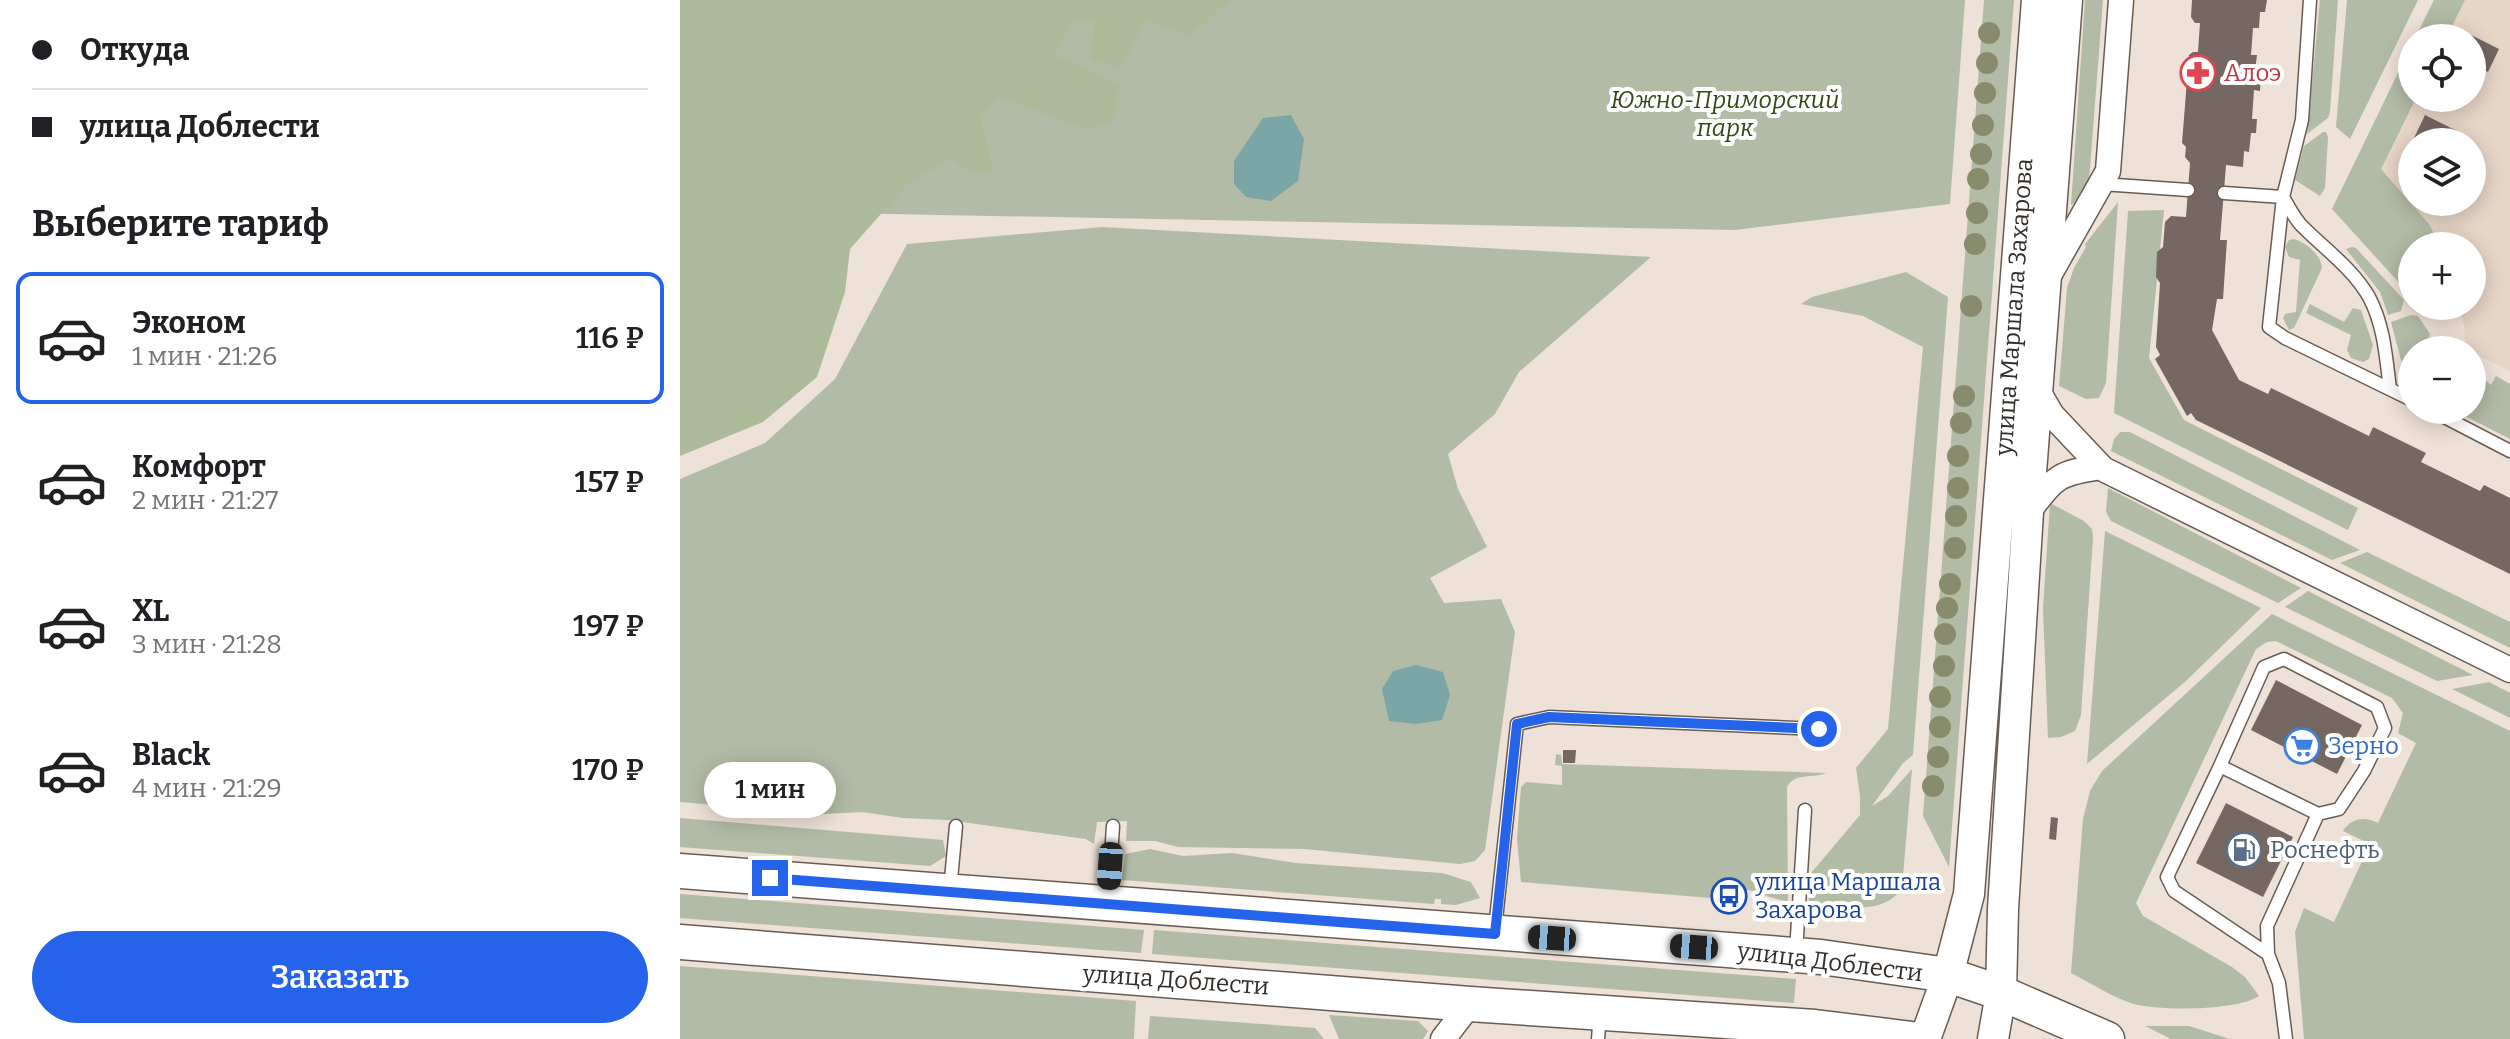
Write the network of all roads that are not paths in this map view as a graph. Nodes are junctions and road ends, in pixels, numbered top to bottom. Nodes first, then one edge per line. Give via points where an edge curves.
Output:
1 (2037, 0) edge
2 (2067, 0) edge
3 (2121, 0) edge
4 (2310, 0) edge
5 (2102, 184) junction
6 (2188, 190) dead end
7 (2224, 193) dead end
8 (2283, 197) junction
9 (2046, 281) junction
10 (2390, 389) junction
11 (2038, 391) junction
12 (2398, 393) edge
13 (2458, 424) edge
14 (2510, 451) edge
15 (2101, 467) junction
16 (2028, 512) junction
17 (2510, 670) edge
18 (1819, 729) dead end
19 (2220, 766) junction
20 (1805, 810) dead end
21 (2318, 814) junction
22 (956, 826) dead end
23 (1113, 826) dead end
24 (680, 871) edge
25 (950, 892) junction
26 (1107, 904) junction
27 (1495, 934) junction
28 (680, 942) edge
29 (2268, 954) junction
30 (1796, 956) junction
31 (1948, 975) junction
32 (2001, 993) junction
33 (1470, 1004) junction
34 (1599, 1026) edge
35 (2282, 1036) edge
36 (1443, 1039) edge
37 (1912, 1039) edge
38 (1925, 1039) edge
39 (1993, 1039) edge
40 (2107, 1039) edge

1 - 31 street, улица Маршала Захарова via 1969,894
2 - 9 street, улица Маршала Захарова
3 - 5 street via 2108,171
4 - 8 lane via 2302,120
5 - 6 lane
5 - 9 street
7 - 8 lane
8 - 10 lane via 2302,226 2369,297 2383,333
8 - 10 lane via 2269,327
9 - 11 street, улица Маршала Захарова
10 - 12 lane
11 - 15 street via 2052,415
11 - 16 street, улица Маршала Захарова
13 - 14 lane
15 - 16 street via 2055,479
15 - 17 street
16 - 32 street, улица Маршала Захарова
18 - 27 lane via 1549,717 1517,724
19 - 21 lane
19 - 21 lane via 2264,667 2284,659 2377,707 2385,728 2339,809
19 - 29 lane via 2167,877 2174,891
20 - 30 lane
21 - 29 lane via 2267,926
22 - 25 lane
23 - 26 lane
24 - 25 main road, улица Доблести
25 - 26 main road, улица Доблести
26 - 27 main road, улица Доблести
27 - 30 main road, улица Доблести
28 - 33 main road, улица Доблести
29 - 35 lane via 2279,983
30 - 31 main road, улица Доблести
31 - 32 main road, улица Доблести
31 - 38 street, улица Маршала Захарова
32 - 39 street, улица Маршала Захарова
32 - 40 main road, улица Доблести
33 - 34 main road, улица Доблести
33 - 36 street
34 - 37 main road, улица Доблести via 1815,1027

